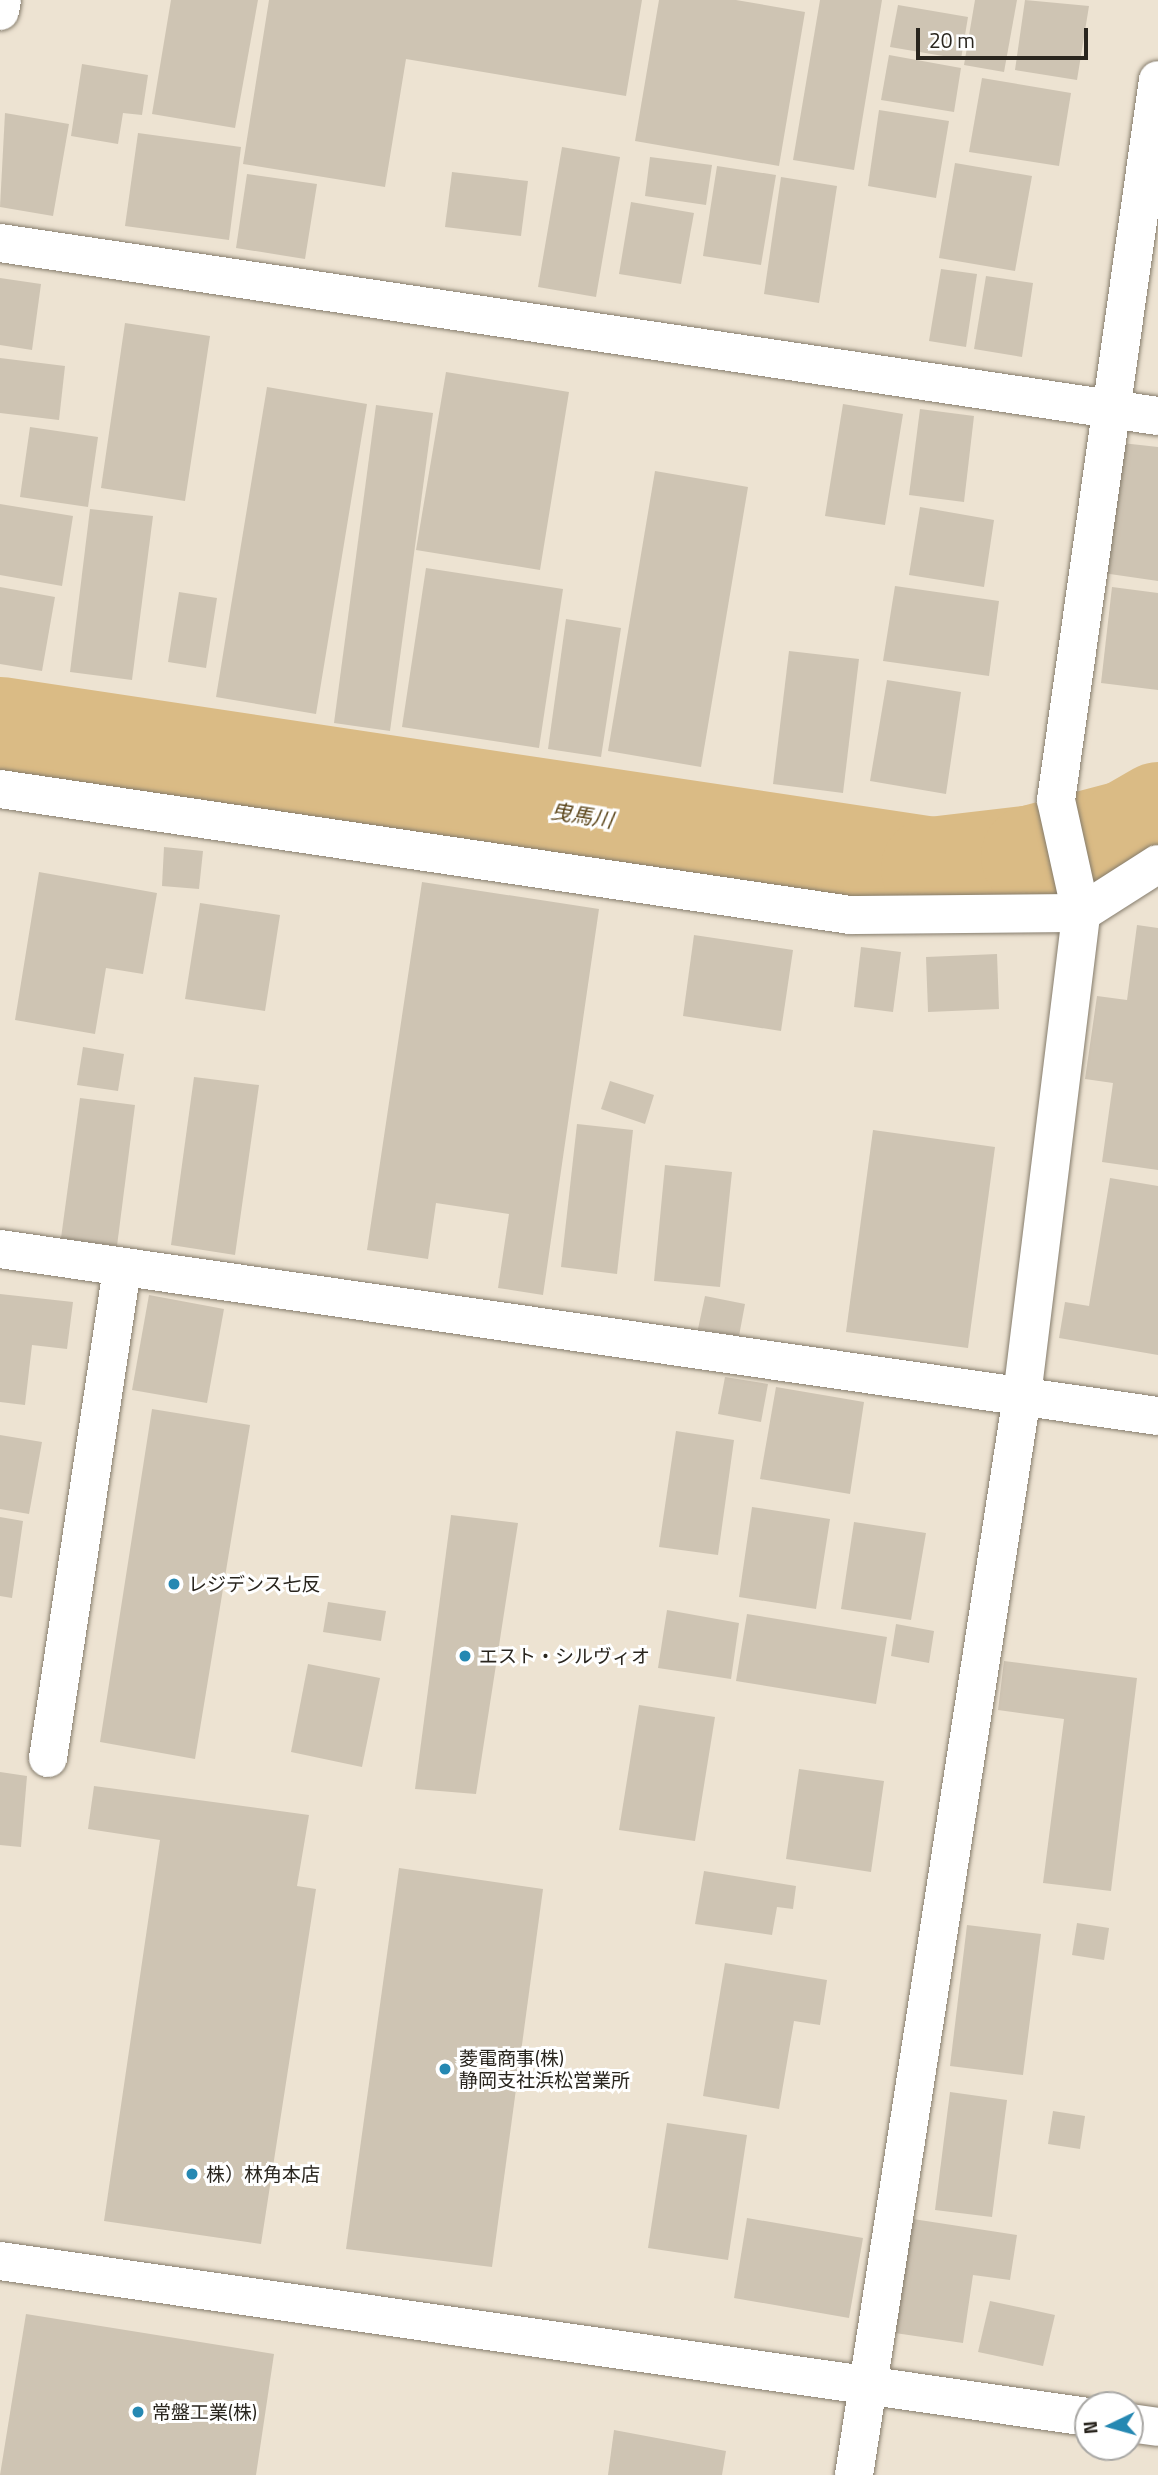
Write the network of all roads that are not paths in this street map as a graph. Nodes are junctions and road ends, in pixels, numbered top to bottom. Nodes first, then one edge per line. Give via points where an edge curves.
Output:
1 (2, 0) edge
2 (0, 11) edge
3 (1158, 80) edge
4 (0, 243) edge
5 (1113, 411) junction
6 (1158, 416) edge
7 (0, 789) edge
8 (1158, 864) edge
9 (1077, 897) junction
10 (0, 1249) edge
11 (122, 1267) junction
12 (1022, 1396) junction
13 (1158, 1416) edge
14 (48, 1758) dead end
15 (0, 2262) edge
16 (871, 2387) junction
17 (1074, 2415) edge
18 (854, 2475) edge

1 - 2 street
3 - 5 street
4 - 5 street
5 - 6 street
5 - 9 street via 1056,800
7 - 9 street via 849,915
8 - 9 street
9 - 12 street
10 - 11 street
11 - 12 street
11 - 14 street
12 - 13 street
12 - 16 street
15 - 16 street
16 - 17 street
16 - 18 street

